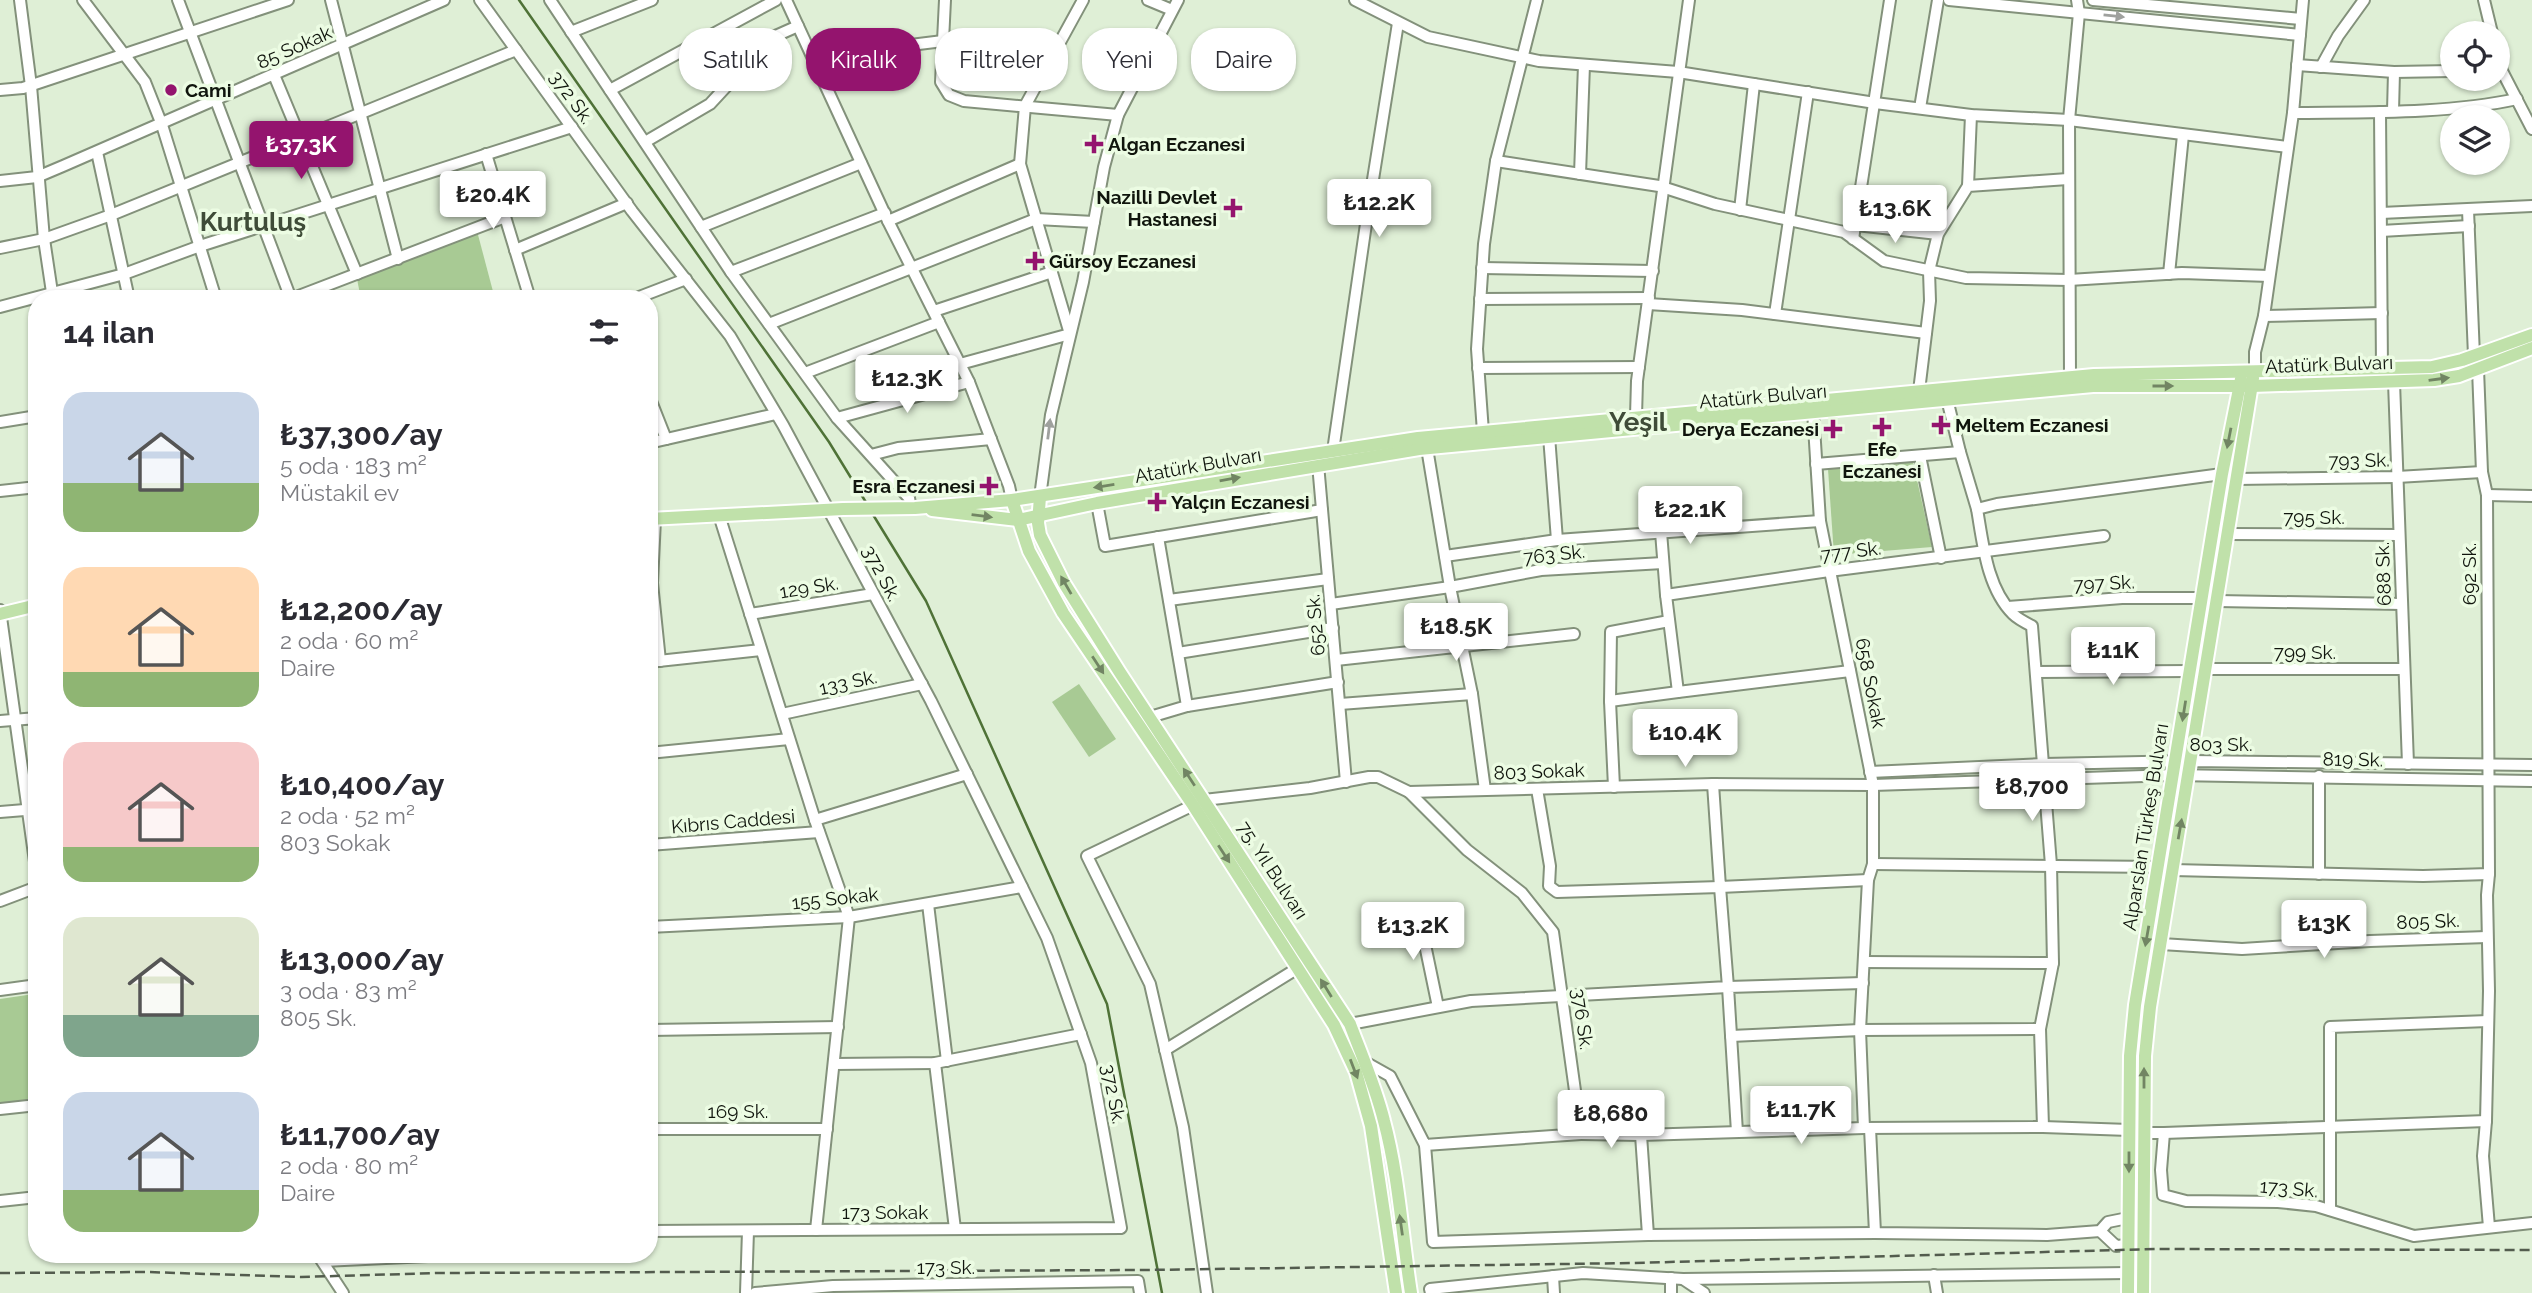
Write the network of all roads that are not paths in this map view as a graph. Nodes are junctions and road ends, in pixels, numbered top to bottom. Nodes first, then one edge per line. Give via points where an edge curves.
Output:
1 (20, 0) edge
2 (83, 0) edge
3 (178, 0) edge
4 (288, 0) edge
5 (331, 0) edge
6 (444, 0) edge
7 (480, 0) edge
8 (550, 0) edge
9 (652, 0) edge
10 (776, 0) edge
11 (786, 0) edge
12 (945, 0) edge
13 (1083, 0) edge
14 (1148, 0) edge
15 (1355, 0) edge
16 (1537, 0) edge
17 (1889, 0) edge
18 (1938, 0) edge
19 (1949, 0) edge
20 (2077, 0) edge
21 (2093, 0) edge
22 (2303, 0) edge
23 (2364, 0) edge
24 (2484, 0) edge
25 (1685, 1) edge
26 (2189, 4) edge
27 (1175, 5) edge
28 (2079, 13) junction
29 (2301, 19) junction
30 (2489, 21) edge
31 (1398, 23) junction
32 (2187, 24) junction
33 (799, 26) junction
34 (944, 28) edge
35 (571, 32) junction
36 (191, 33) junction
37 (2300, 35) junction
38 (806, 42) edge
39 (341, 46) junction
40 (516, 50) junction
41 (124, 54) junction
42 (1523, 58) junction
43 (1584, 65) junction
44 (2297, 65) junction
45 (2321, 67) junction
46 (2440, 71) edge
47 (1678, 72) junction
48 (2394, 72) junction
49 (274, 75) junction
50 (1754, 84) junction
51 (31, 86) junction
52 (2510, 88) edge
53 (0, 90) edge
54 (610, 90) junction
55 (828, 91) edge
56 (947, 91) edge
57 (1808, 92) junction
58 (2517, 99) junction
59 (216, 100) junction
60 (1875, 103) junction
61 (1025, 106) junction
62 (1920, 108) junction
63 (2393, 111) junction
64 (2380, 112) junction
65 (362, 113) junction
66 (2293, 113) junction
67 (1118, 115) junction
68 (1971, 115) junction
69 (2068, 120) junction
70 (162, 125) junction
71 (572, 127) junction
72 (2532, 129) edge
73 (2183, 135) junction
74 (300, 138) junction
75 (645, 142) junction
76 (2288, 148) junction
77 (97, 152) junction
78 (485, 154) junction
79 (1496, 161) junction
80 (240, 163) junction
81 (861, 163) junction
82 (1020, 164) junction
83 (1580, 174) junction
84 (37, 177) junction
85 (2068, 179) junction
86 (0, 181) edge
87 (181, 186) junction
88 (1968, 186) junction
89 (380, 188) junction
90 (1665, 188) junction
91 (627, 203) junction
92 (328, 205) junction
93 (2532, 206) edge
94 (1740, 210) junction
95 (2468, 211) junction
96 (2381, 213) junction
97 (111, 215) junction
98 (505, 217) junction
99 (886, 217) junction
100 (1036, 219) junction
101 (1788, 220) junction
102 (1094, 222) junction
103 (1856, 225) junction
104 (263, 226) junction
105 (2469, 226) junction
106 (701, 227) junction
107 (2381, 231) junction
108 (1938, 234) junction
109 (44, 239) junction
110 (1853, 239) junction
111 (200, 246) junction
112 (0, 248) edge
113 (515, 250) junction
114 (398, 259) junction
115 (912, 268) junction
116 (1482, 268) junction
117 (1653, 271) junction
118 (1929, 271) junction
119 (731, 272) junction
120 (1052, 272) junction
121 (124, 274) junction
122 (357, 274) junction
123 (2169, 274) junction
124 (2269, 276) junction
125 (685, 279) junction
126 (2069, 280) junction
127 (52, 290) edge
128 (72, 290) edge
129 (127, 290) edge
130 (213, 290) edge
131 (288, 290) edge
132 (315, 290) edge
133 (527, 290) edge
134 (657, 290) edge
135 (1480, 299) junction
136 (28, 301) edge
137 (1648, 301) junction
138 (0, 307) edge
139 (2382, 313) junction
140 (1775, 314) junction
141 (2264, 316) junction
142 (936, 317) junction
143 (769, 324) junction
144 (1926, 332) junction
145 (1070, 334) junction
146 (2532, 335) edge
147 (2532, 348) edge
148 (2474, 356) junction
149 (961, 365) junction
150 (1478, 368) junction
151 (1639, 368) junction
152 (2382, 368) junction
153 (2478, 369) junction
154 (2249, 372) junction
155 (805, 373) junction
156 (2070, 377) junction
157 (2093, 380) junction
158 (970, 382) junction
159 (2394, 382) junction
160 (2033, 386) junction
161 (2246, 386) junction
162 (1919, 391) junction
163 (1947, 399) junction
164 (1813, 411) junction
165 (776, 414) junction
166 (1636, 416) junction
167 (28, 417) edge
168 (837, 418) junction
169 (658, 419) edge
170 (0, 422) edge
171 (1483, 432) junction
172 (1549, 436) junction
173 (666, 439) junction
174 (991, 439) junction
175 (658, 441) edge
176 (1427, 448) junction
177 (1333, 451) junction
178 (1960, 452) junction
179 (871, 454) junction
180 (1920, 456) junction
181 (1318, 464) junction
182 (1816, 464) junction
183 (2482, 472) junction
184 (2222, 474) junction
185 (2397, 477) junction
186 (2237, 479) junction
187 (28, 488) edge
188 (0, 491) edge
189 (2487, 495) junction
190 (1040, 496) junction
191 (2532, 496) edge
192 (1012, 500) junction
193 (1097, 503) junction
194 (911, 508) junction
195 (1322, 509) junction
196 (1977, 509) junction
197 (829, 510) junction
198 (719, 515) junction
199 (1039, 517) junction
200 (658, 519) edge
201 (1018, 520) junction
202 (1820, 521) junction
203 (1661, 532) junction
204 (2228, 534) junction
205 (2399, 535) junction
206 (2104, 536) dead end
207 (1158, 537) junction
208 (1557, 540) junction
209 (1985, 553) junction
210 (1445, 556) junction
211 (1941, 558) junction
212 (1663, 563) junction
213 (1829, 571) junction
214 (1328, 579) junction
215 (1450, 587) junction
216 (873, 594) junction
217 (1666, 595) junction
218 (2202, 598) junction
219 (1169, 600) junction
220 (2217, 601) junction
221 (28, 604) edge
222 (1331, 604) junction
223 (2402, 604) junction
224 (2008, 607) junction
225 (0, 611) edge
226 (750, 614) junction
227 (1669, 621) junction
228 (1333, 628) junction
229 (1574, 634) dead end
230 (1462, 647) junction
231 (761, 650) junction
232 (1178, 653) junction
233 (1336, 660) junction
234 (658, 662) edge
235 (2206, 669) junction
236 (2404, 670) junction
237 (1850, 671) junction
238 (2190, 671) junction
239 (2036, 672) junction
240 (1338, 682) junction
241 (922, 684) junction
242 (1678, 692) junction
243 (1472, 694) junction
244 (1610, 701) junction
245 (1340, 704) junction
246 (1187, 706) junction
247 (782, 714) junction
248 (1150, 716) junction
249 (28, 719) edge
250 (16, 720) junction
251 (0, 721) edge
252 (789, 739) junction
253 (658, 752) edge
254 (2176, 761) junction
255 (2192, 761) junction
256 (2044, 764) junction
257 (2408, 764) junction
258 (2487, 765) junction
259 (2532, 765) edge
260 (1870, 772) junction
261 (967, 774) junction
262 (2174, 775) junction
263 (2319, 776) junction
264 (2189, 777) junction
265 (2045, 779) junction
266 (2488, 780) junction
267 (2532, 780) edge
268 (1346, 782) junction
269 (1713, 784) junction
270 (1872, 785) junction
271 (28, 787) edge
272 (1614, 787) junction
273 (1537, 789) junction
274 (1485, 790) junction
275 (1409, 792) junction
276 (1199, 803) junction
277 (28, 809) edge
278 (0, 812) edge
279 (815, 820) junction
280 (819, 832) junction
281 (658, 844) edge
282 (1873, 864) junction
283 (2050, 865) junction
284 (2159, 867) junction
285 (2173, 870) junction
286 (2319, 873) junction
287 (2489, 874) junction
288 (1868, 880) junction
289 (1022, 887) junction
290 (1720, 887) junction
291 (28, 890) edge
292 (0, 901) edge
293 (928, 904) junction
294 (1418, 911) dead end
295 (849, 917) junction
296 (658, 927) edge
297 (2487, 937) junction
298 (2161, 944) junction
299 (1864, 962) junction
300 (2053, 963) junction
301 (1298, 968) junction
302 (1863, 983) junction
303 (28, 986) edge
304 (1728, 987) junction
305 (0, 990) edge
306 (1562, 996) junction
307 (1438, 1007) junction
308 (2488, 1021) junction
309 (1350, 1024) junction
310 (838, 1027) junction
311 (2040, 1028) junction
312 (658, 1030) edge
313 (1860, 1030) junction
314 (1081, 1034) junction
315 (1731, 1036) junction
316 (1165, 1050) junction
317 (941, 1062) junction
318 (1365, 1062) junction
319 (834, 1064) junction
320 (28, 1106) edge
321 (0, 1109) edge
322 (2486, 1121) junction
323 (2043, 1127) junction
324 (2330, 1127) junction
325 (1867, 1128) junction
326 (658, 1129) edge
327 (827, 1129) junction
328 (2129, 1129) junction
329 (1737, 1132) junction
330 (2144, 1133) junction
331 (2165, 1133) junction
332 (1581, 1134) junction
333 (1640, 1135) junction
334 (1425, 1145) junction
335 (28, 1198) edge
336 (0, 1201) edge
337 (2330, 1210) junction
338 (2128, 1218) junction
339 (2532, 1223) edge
340 (2489, 1227) junction
341 (1121, 1228) joint
342 (955, 1229) junction
343 (816, 1230) junction
344 (658, 1231) edge
345 (748, 1231) junction
346 (2100, 1231) junction
347 (1875, 1233) junction
348 (1648, 1235) junction
349 (2128, 1245) junction
350 (323, 1263) edge
351 (2128, 1273) junction
352 (1934, 1275) junction
353 (1553, 1276) junction
354 (1671, 1278) junction
355 (1684, 1279) junction
356 (1139, 1287) edge
357 (1094, 1288) edge
358 (901, 1289) edge
359 (1003, 1289) edge
360 (822, 1290) edge
361 (343, 1293) edge
362 (746, 1293) edge
363 (755, 1293) edge
364 (1207, 1293) edge
365 (1396, 1293) edge
366 (1411, 1293) edge
367 (1431, 1293) edge
368 (1554, 1293) edge
369 (1671, 1293) edge
370 (1704, 1293) edge
371 (1937, 1293) edge
372 (2128, 1293) edge
373 (2143, 1293) edge

1 - 51 street
2 - 41 street
3 - 36 street
4 - 36 street
5 - 39 street
6 - 39 street, 85 Sokak
7 - 40 street, 372 Sk.
8 - 35 street
9 - 35 street
10 - 54 street
11 - 33 street
12 - 34 street
13 - 61 street
14 - 27 street
15 - 31 street
16 - 42 street
17 - 60 street
18 - 62 street
19 - 28 street
20 - 28 street
21 - 26 street
22 - 29 street
23 - 45 street
24 - 30 street
25 - 47 street
26 - 29 street
26 - 32 street
27 - 67 street
28 -> 32 street
28 - 69 street
29 - 37 street
31 - 42 street via 1428,37
31 - 177 street
32 - 37 street
33 - 38 street
33 - 75 street via 771,38 709,104
35 - 54 street
36 - 41 street
36 - 59 street
37 - 44 street
39 - 49 street, 85 Sokak
39 - 65 street
40 - 65 street
40 - 71 street, 372 Sk.
41 - 51 street
41 - 70 street via 145,82
42 - 43 street
42 - 79 street
43 - 47 street
43 - 83 street
44 - 45 street
44 - 66 street
45 - 48 street
46 - 48 street
47 - 50 street
47 - 90 street
48 - 63 street
49 - 59 street, 85 Sokak
49 - 74 street
50 - 57 street
50 - 94 street
51 - 53 street
51 - 84 street
52 - 58 street
54 - 75 street
55 - 81 street
56 - 61 street via 964,101
57 - 60 street
57 - 101 street
58 - 63 street
58 - 72 street
59 - 70 street, 85 Sokak
59 - 80 street
60 - 62 street
60 - 103 street
61 - 67 street
61 - 82 street
62 - 68 street
63 - 64 street
64 - 66 street
64 - 96 street
65 - 74 street
65 - 89 street
66 - 76 street
67 - 102 street
68 - 69 street
68 - 88 street
69 - 73 street
69 - 85 street
70 - 77 street, 85 Sokak
70 - 87 street
71 - 78 street
71 - 91 street, 372 Sk.
73 - 76 street
73 - 123 street
74 - 80 street
74 - 92 street
75 - 106 street
76 - 124 street
77 - 84 street, 85 Sokak
77 - 97 street
78 - 89 street
78 - 98 street
79 - 83 street
79 - 116 street
80 - 87 street
80 - 104 street
81 - 99 street
81 - 106 street
82 - 99 street
82 - 100 street
83 - 90 street
84 - 86 street, 85 Sokak
84 - 109 street
85 - 88 street
85 - 126 street
87 - 97 street
87 - 111 street
88 - 108 street
89 - 92 street
89 - 114 street
90 - 94 street
90 - 117 street
91 - 113 street
91 - 125 street, 372 Sk.
92 - 104 street
92 - 122 street
93 - 95 street
94 - 101 street
95 - 96 street
95 - 105 street
96 - 107 street
97 - 109 street
97 - 121 street
98 - 113 street
98 - 114 street
99 - 115 street
99 - 119 street
100 - 102 street
100 - 115 street
100 - 120 street
101 - 110 street via 1844,232
101 - 140 street
102 - 145 street
103 - 108 street
103 - 110 street
104 - 111 street
104 - 131 street
105 - 107 street
105 - 148 street
106 - 119 street
107 - 139 street
108 - 118 street
109 - 112 street
109 - 127 street
110 - 118 street via 1884,261
111 - 121 street
111 - 130 street
113 - 133 street
114 - 122 street
115 - 142 street
115 - 143 street
116 - 117 street
116 - 135 street
117 - 137 street
118 - 126 street via 1966,278
118 - 144 street
119 - 143 street
120 - 142 street
120 - 145 street
121 - 128 street
121 - 129 street
122 - 132 street
123 - 124 street
123 - 126 street
124 - 141 street
125 - 134 street
125 - 165 street, 372 Sk. via 730,336
126 - 156 street
135 - 137 street
135 - 150 street
136 - 138 street
137 - 140 street
137 - 151 street
139 - 141 street
139 - 152 street
140 - 144 street
141 - 154 street
142 - 149 street
142 - 155 street
143 - 155 street
144 - 162 street
145 - 149 street
190 -> 145 street via 1051,415
146 - 148 main road, Atatürk Bulvarı
147 - 153 main road, Atatürk Bulvarı
148 - 152 main road, Atatürk Bulvarı via 2432,367
149 - 158 street
150 - 151 street
150 - 171 street
151 - 166 street
152 - 154 main road, Atatürk Bulvarı
159 -> 153 main road, Atatürk Bulvarı via 2434,380
153 - 183 street, 692 Sk.
154 - 157 main road, Atatürk Bulvarı
154 - 161 main road, Alparslan Türkeş Bulvarı
155 - 168 street
156 - 157 main road, Atatürk Bulvarı
156 - 160 main road, Atatürk Bulvarı
157 - 160 main road, Atatürk Bulvarı
157 -> 161 main road, Atatürk Bulvarı
158 - 168 street
158 - 174 street
159 - 161 main road, Atatürk Bulvarı
159 - 185 street, 688 Sk.
160 - 162 main road, Atatürk Bulvarı
160 - 163 main road, Atatürk Bulvarı
161 -> 184 main road, Alparslan Türkeş Bulvarı
161 - 186 main road, Alparslan Türkeş Bulvarı
162 - 166 main road, Atatürk Bulvarı
163 - 164 main road, Atatürk Bulvarı
163 - 178 street
164 - 172 main road, Atatürk Bulvarı
164 - 182 street, 658 Sokak
165 - 173 street
165 - 197 street, 372 Sk.
166 - 171 main road, Atatürk Bulvarı
167 - 170 street
168 - 179 street
169 - 173 street
171 - 177 main road, Atatürk Bulvarı
172 - 176 main road, Atatürk Bulvarı
172 - 208 street
173 - 175 street
174 - 179 street via 898,447
174 - 192 street
176 - 181 main road, Atatürk Bulvarı
176 - 210 street
177 -> 190 main road, Atatürk Bulvarı
178 - 180 street
178 - 196 street
179 - 194 street via 909,498
180 - 182 street
180 - 211 street
193 -> 181 main road, Atatürk Bulvarı
181 - 195 street, 652 Sk.
182 - 202 street, 658 Sokak
183 - 185 street, 793 Sk.
183 - 189 street, 692 Sk.
184 - 196 street
184 - 218 main road, Alparslan Türkeş Bulvarı
185 - 186 street, 793 Sk.
185 - 205 street, 688 Sk.
186 - 204 main road, Alparslan Türkeş Bulvarı
187 - 188 street
189 - 191 street
189 - 258 street, 692 Sk.
190 - 192 main road, Atatürk Bulvarı
190 - 199 main road, 75. Yıl Bulvarı
192 - 194 main road, Atatürk Bulvarı
192 - 201 main road, 75. Yıl Bulvarı
193 - 199 main road, Atatürk Bulvarı
193 - 207 street via 1105,546
194 - 197 main road
194 -> 201 main road, Atatürk Bulvarı
195 - 207 street
195 - 214 street, 652 Sk.
196 - 209 street
197 - 198 main road
197 - 216 street, 372 Sk.
198 - 200 main road
198 - 226 street
199 - 201 main road, Atatürk Bulvarı
248 -> 199 main road, 75. Yıl Bulvarı via 1064,583 1040,535
201 -> 276 main road, 75. Yıl Bulvarı via 1029,551 1063,613
202 - 203 street
202 - 213 street, 658 Sokak
203 - 208 street
203 - 212 street
204 - 205 street, 795 Sk.
204 - 220 main road, Alparslan Türkeş Bulvarı
205 - 223 street, 688 Sk.
206 - 209 street, 777 Sk.
207 - 219 street
208 - 210 street
209 - 211 street, 777 Sk.
209 - 224 street
210 - 215 street
211 - 213 street, 777 Sk.
212 - 215 street, 763 Sk. via 1541,570
212 - 217 street
213 - 217 street, 777 Sk.
213 - 237 street, 658 Sokak
214 - 219 street
214 - 222 street, 652 Sk.
215 - 222 street, 763 Sk.
215 - 230 street
216 - 226 street, 129 Sk.
216 - 241 street, 372 Sk.
217 - 227 street
218 - 224 street, 797 Sk. via 2122,598
218 - 238 main road, Alparslan Türkeş Bulvarı
219 - 232 street
220 - 223 street
220 - 235 main road, Alparslan Türkeş Bulvarı
221 - 225 main road
222 - 228 street, 652 Sk.
223 - 236 street, 688 Sk.
224 - 239 street via 2032,626
225 - 250 street
226 - 231 street
227 - 242 street
227 - 244 street via 1611,632
228 - 232 street
228 - 233 street, 652 Sk.
229 - 230 street
230 - 233 street
230 - 243 street
231 - 234 street
231 - 247 street
232 - 246 street
233 - 240 street, 652 Sk.
235 - 236 street, 799 Sk.
235 - 255 main road, Alparslan Türkeş Bulvarı
236 - 257 street, 688 Sk.
237 - 242 street
237 - 260 street, 658 Sokak
238 - 239 street
238 -> 254 main road, Alparslan Türkeş Bulvarı
239 - 256 street
240 - 245 street, 652 Sk.
240 - 246 street
241 - 247 street, 133 Sk.
241 - 261 street, 372 Sk.
242 - 244 street
243 - 245 street
243 - 274 street
244 - 272 street
245 - 268 street, 652 Sk.
246 - 248 street
247 - 252 street
276 -> 248 main road, 75. Yıl Bulvarı
249 - 250 street
250 - 251 street
250 - 271 street
252 - 253 street
252 - 279 street
254 - 255 street, 803 Sk.
254 - 256 street, 803 Sk.
254 - 262 main road, Alparslan Türkeş Bulvarı
255 - 257 street, 803 Sk.
255 - 264 main road, Alparslan Türkeş Bulvarı
256 - 260 street, 803 Sk.
256 - 265 street
257 - 258 street, 803 Sk.
258 - 259 street
258 - 266 street, 692 Sk.
260 - 270 street, 658 Sokak
261 - 279 street, Kıbrıs Caddesi
261 - 289 street, 372 Sk.
262 - 264 street, 819 Sk.
262 - 265 street, 803 Sokak
262 - 284 main road, Alparslan Türkeş Bulvarı
263 - 264 street, 819 Sk.
263 - 266 street, 819 Sk.
263 - 286 street
285 -> 264 main road, Alparslan Türkeş Bulvarı
265 - 270 street, 803 Sokak
265 - 283 street
266 - 267 street, 819 Sk.
266 - 287 street
268 - 275 street, 803 Sokak via 1378,777
268 - 276 street, 803 Sokak
269 - 270 street, 803 Sokak
269 - 272 street, 803 Sokak
269 - 290 street
270 - 282 street, 658 Sokak
272 - 273 street, 803 Sokak
273 - 274 street, 803 Sokak
273 - 290 street via 1550,866 1549,887 1557,892
274 - 275 street, 803 Sokak
275 - 306 street, 376 Sk. via 1467,850 1522,893 1553,932
276 -> 301 main road, 75. Yıl Bulvarı
309 -> 276 main road, 75. Yıl Bulvarı
276 - 316 street, 803 Sokak via 1087,856 1150,984
277 - 278 street
279 - 280 street
280 - 281 street, Kıbrıs Caddesi
280 - 295 street
282 - 283 street
282 - 288 street, 658 Sokak
283 - 284 street
283 - 300 street
284 -> 328 main road, Alparslan Türkeş Bulvarı via 2134,1018
285 - 286 street
285 - 298 main road, Alparslan Türkeş Bulvarı
286 - 287 street
287 - 297 street
288 - 290 street
288 - 299 street, 658 Sokak
289 - 293 street, 155 Sokak
289 - 314 street, 372 Sk. via 1047,938
290 - 304 street
291 - 292 street
293 - 295 street, 155 Sokak
293 - 317 street
294 - 307 street
295 - 296 street, 155 Sokak
295 - 310 street
297 - 298 street, 805 Sk. via 2242,949
297 - 308 street
330 -> 298 main road, Alparslan Türkeş Bulvarı via 2145,1056
299 - 300 street
299 - 302 street, 658 Sokak
300 - 311 street
301 - 316 street
301 -> 365 main road, 75. Yıl Bulvarı via 1334,1025 1356,1072 1371,1126
302 - 304 street
302 - 313 street, 658 Sokak
303 - 305 street
304 - 306 street
304 - 315 street
306 - 307 street
306 - 332 street, 376 Sk.
307 - 309 street
308 - 322 street
308 - 324 street via 2330,1027
309 - 318 main road, 75. Yıl Bulvarı
310 - 312 street
310 - 319 street
311 - 313 street
311 - 323 street
313 - 315 street
313 - 325 street, 658 Sokak
314 - 317 street
314 - 341 street, 372 Sk. via 1091,1063
315 - 329 street
316 - 364 street via 1183,1127
317 - 319 street
317 - 342 street
318 - 334 street via 1390,1076
366 -> 318 main road, 75. Yıl Bulvarı via 1387,1135
319 - 327 street
320 - 321 street
322 - 324 street
322 - 340 street via 2483,1156
323 - 325 street
323 - 328 street
324 - 331 street
324 - 337 street
325 - 329 street
325 - 347 street, 658 Sokak
326 - 327 street, 169 Sk.
327 - 343 street
328 -> 338 main road, Alparslan Türkeş Bulvarı
329 - 333 street
330 - 331 street
330 - 373 main road, Alparslan Türkeş Bulvarı
331 - 337 street, 173 Sk. via 2163,1195 2186,1201 2278,1202
332 - 333 street
332 - 334 street
333 - 348 street
334 - 348 street via 1433,1242
335 - 336 street
337 - 340 street, 173 Sk. via 2413,1236
338 - 346 street via 2108,1222
338 - 349 main road, Alparslan Türkeş Bulvarı
339 - 340 street, 173 Sk.
341 - 342 street, 173 Sokak
342 - 343 street, 173 Sokak
343 - 345 street, 173 Sokak
344 - 345 street, 173 Sokak
345 - 362 street
346 - 347 street via 2047,1235
346 - 349 street via 2116,1246
347 - 348 street
349 - 351 main road, Alparslan Türkeş Bulvarı
350 - 361 street
351 - 352 street
351 - 372 main road, Alparslan Türkeş Bulvarı
352 - 355 street
352 - 371 street
353 - 354 street via 1583,1273
353 - 367 street via 1430,1289
353 - 368 street
354 - 355 street
354 - 369 street
355 - 370 street
356 - 357 street, 173 Sk.
357 - 359 street, 173 Sk.
358 - 359 street, 173 Sk.
358 - 360 street, 173 Sk.
360 - 363 street, 173 Sk.

